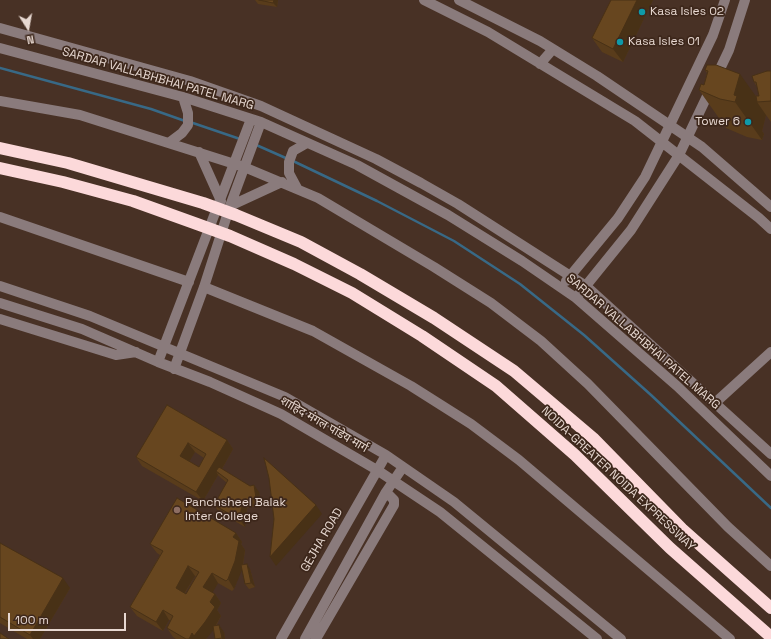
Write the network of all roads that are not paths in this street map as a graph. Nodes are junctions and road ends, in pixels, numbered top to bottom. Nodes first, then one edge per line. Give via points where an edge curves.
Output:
1 (424, 0) edge
2 (459, 0) edge
3 (725, 0) edge
4 (745, 0) edge
5 (0, 28) edge
6 (0, 48) edge
7 (552, 49) junction
8 (540, 64) junction
9 (183, 97) junction
10 (0, 101) edge
11 (256, 121) junction
12 (671, 126) junction
13 (687, 137) junction
14 (170, 142) junction
15 (662, 142) junction
16 (307, 143) junction
17 (0, 148) edge
18 (199, 152) junction
19 (679, 155) junction
20 (239, 165) junction
21 (0, 168) edge
22 (282, 182) junction
23 (297, 188) junction
24 (229, 207) junction
25 (771, 207) edge
26 (0, 218) edge
27 (771, 229) edge
28 (570, 276) junction
29 (189, 282) junction
30 (0, 286) edge
31 (204, 286) junction
32 (586, 286) junction
33 (561, 287) junction
34 (576, 298) junction
35 (0, 303) edge
36 (0, 319) edge
37 (165, 346) junction
38 (136, 352) junction
39 (771, 352) edge
40 (180, 353) junction
41 (158, 362) junction
42 (174, 369) junction
43 (716, 402) junction
44 (771, 454) edge
45 (386, 455) junction
46 (403, 466) junction
47 (377, 470) junction
48 (771, 476) edge
49 (393, 482) junction
50 (771, 566) edge
51 (771, 608) edge
52 (771, 637) edge
53 (281, 639) edge
54 (309, 639) edge
55 (597, 639) edge
56 (621, 639) edge
57 (730, 639) edge

1 - 8 street via 488,32
2 - 7 street
3 - 12 street via 713,35
4 - 13 street via 729,50
5 - 28 street, SARDAR VALLABHBHAI PATEL MARG via 190,81 261,106 376,159 427,186
6 - 9 street, SARDAR VALLABHBHAI PATEL MARG
7 - 8 street
7 - 12 street
8 - 15 street via 635,121
9 - 11 street, SARDAR VALLABHBHAI PATEL MARG
9 - 14 street via 188,113 188,125
10 - 14 street via 80,115
11 - 16 street, SARDAR VALLABHBHAI PATEL MARG
11 - 20 street
12 - 13 street
12 - 15 street
13 - 19 street
13 - 25 street
14 - 18 street
15 - 19 street
15 - 28 street via 645,177 618,218
16 - 23 street via 293,151 289,162 289,173
16 - 33 street, SARDAR VALLABHBHAI PATEL MARG via 357,165 448,215
17 - 24 highway, NOIDA-GREATER NOIDA EXPRESSWAY via 68,163 203,203
18 - 20 street
18 - 24 street
19 - 27 street
19 - 32 street via 631,230
20 - 22 street
20 - 24 street
21 - 52 highway, NOIDA-GREATER NOIDA EXPRESSWAY via 133,201 230,236 294,264 352,294 422,336 496,386 575,454 670,548
22 - 23 street
22 - 24 street
23 - 50 street via 434,267 491,303 541,341 588,384 728,527
24 - 29 street
24 - 31 street
24 - 51 highway, NOIDA-GREATER NOIDA EXPRESSWAY via 360,274 434,318 514,371 593,438 682,529
26 - 29 street
28 - 32 street, SARDAR VALLABHBHAI PATEL MARG
28 - 33 street
29 - 37 street
30 - 37 street via 90,316
31 - 40 street
31 - 57 street via 313,331 471,424 520,460
32 - 34 street
32 - 43 street, SARDAR VALLABHBHAI PATEL MARG
33 - 34 street, SARDAR VALLABHBHAI PATEL MARG
34 - 48 street, SARDAR VALLABHBHAI PATEL MARG via 678,386
35 - 38 street, शाहिद मंगल पांडेय मार्ग via 82,329
36 - 38 street via 116,355
37 - 40 street
37 - 41 street
38 - 41 street, शाहिद मंगल पांडेय मार्ग
39 - 43 street
40 - 42 street
40 - 45 street via 285,397
41 - 42 street, शाहिद मंगल पांडेय मार्ग
42 - 47 street, शाहिद मंगल पांडेय मार्ग via 281,414
43 - 44 street, SARDAR VALLABHBHAI PATEL MARG
45 - 46 street
45 - 47 street, GEJHA ROAD
46 - 49 street
46 - 56 street via 454,502
47 - 49 street, शाहिद मंगल पांडेय मार्ग
47 - 53 street, GEJHA ROAD
49 - 54 street
49 - 55 street, शाहिद मंगल पांडेय मार्ग via 440,512

